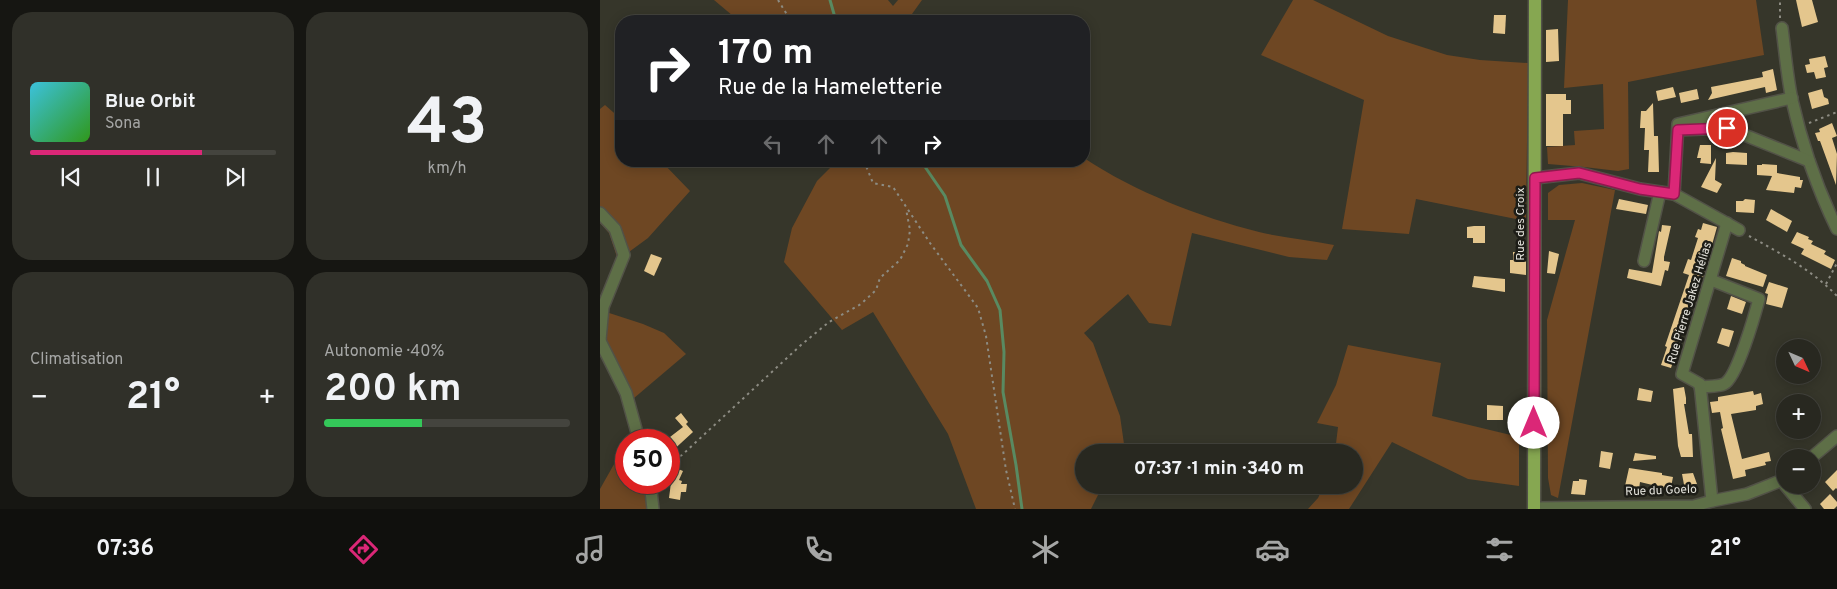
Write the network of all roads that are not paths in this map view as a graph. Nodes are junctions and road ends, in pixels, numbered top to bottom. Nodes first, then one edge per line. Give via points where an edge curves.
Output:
1 (1534, 0) edge
2 (1782, 28) road end
3 (1792, 98) junction
4 (1725, 113) junction
5 (1678, 127) junction
6 (1727, 128) junction
7 (1809, 161) junction
8 (1535, 178) junction
9 (1660, 192) junction
10 (1674, 194) junction
11 (600, 212) edge
12 (1727, 224) junction
13 (1837, 229) edge
14 (1739, 230) road end
15 (1644, 261) dead end
16 (1711, 280) junction
17 (600, 340) edge
18 (1700, 387) junction
19 (636, 429) edge
20 (1837, 436) edge
21 (1821, 450) edge
22 (1776, 485) edge
23 (651, 494) edge
24 (1793, 494) edge
25 (1718, 503) edge
26 (1534, 508) edge
27 (653, 509) edge
28 (1805, 509) edge

1 - 8 main road, Rue des Croix
2 - 3 street
3 - 4 street
3 - 7 street
4 - 5 street
4 - 6 street
5 - 6 street
5 - 10 street
6 - 7 street
7 - 13 street
8 - 9 street via 1579,173
8 - 26 main road, Rue des Croix
9 - 10 street
9 - 15 street
10 - 12 street
11 - 17 street via 615,229 624,255 603,307
12 - 14 street
12 - 16 street, Rue Pierre Jakez Hélias
16 - 18 street, Rue Pierre Jakez Hélias via 1682,374
16 - 18 street via 1759,299 1733,376 1724,384
17 - 19 street via 626,393
18 - 25 street
20 - 21 street
22 - 25 street, Rue du Goelo
23 - 27 street
24 - 28 street
25 - 26 street, Rue du Goelo

